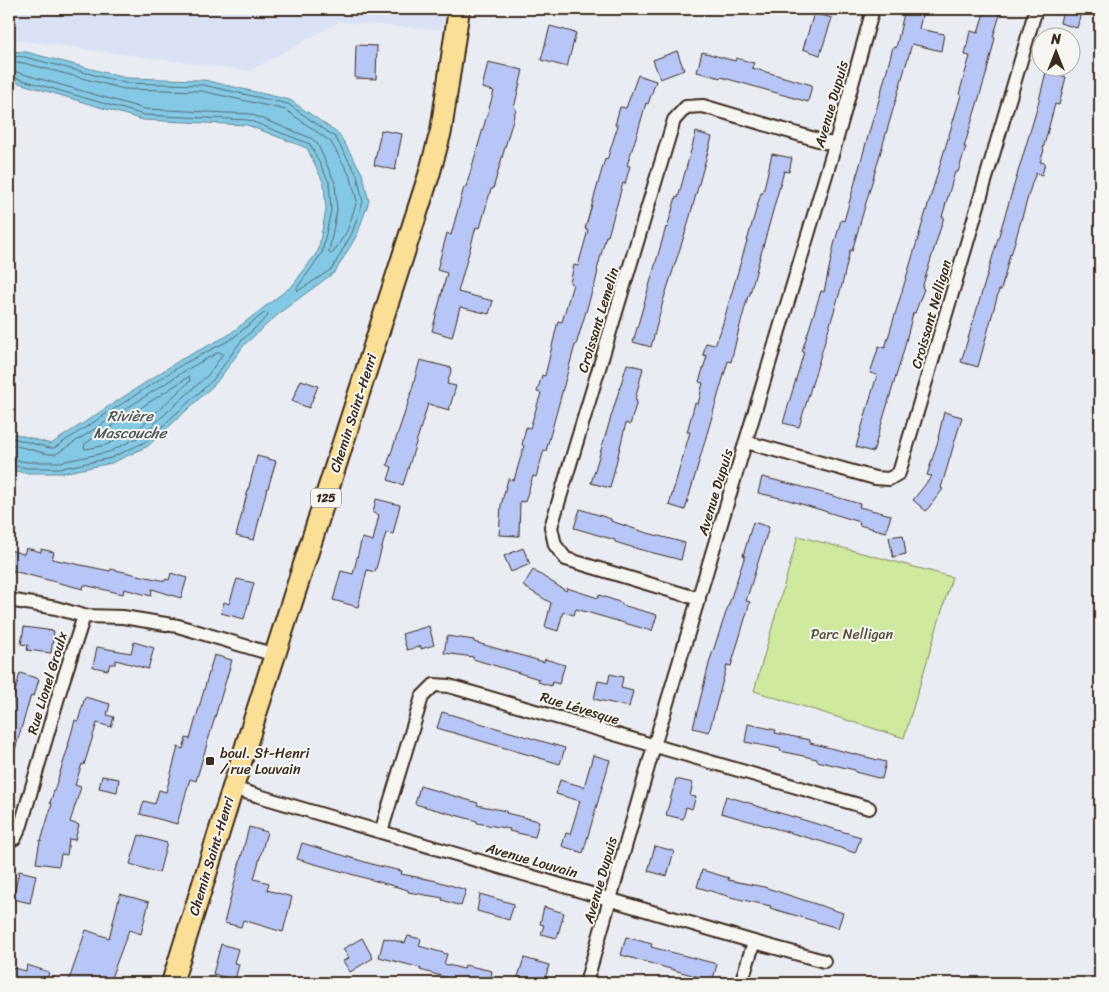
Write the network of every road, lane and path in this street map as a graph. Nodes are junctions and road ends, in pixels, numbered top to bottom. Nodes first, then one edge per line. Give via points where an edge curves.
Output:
1 (459, 9) edge
2 (873, 9) edge
3 (1036, 9) edge
4 (835, 145) junction
5 (746, 442) junction
6 (699, 599) junction
7 (9, 600) edge
8 (84, 616) junction
9 (275, 655) junction
10 (654, 746) junction
11 (232, 788) junction
12 (869, 808) dead end
13 (381, 832) junction
14 (9, 841) edge
15 (610, 898) junction
16 (754, 942) junction
17 (824, 961) dead end
18 (172, 983) edge
19 (586, 983) edge
20 (741, 983) edge

1 - 9 main road, Chemin Saint-Henri / 125 via 441,131 429,174
2 - 4 street, Avenue Dupuis
3 - 5 street, Croissant Nelligan via 899,473 888,479 875,478
4 - 5 street, Avenue Dupuis
4 - 6 street, Croissant Lemelin via 703,106 686,107 674,120 551,527 555,545 566,559
5 - 6 street, Avenue Dupuis
6 - 10 street, Avenue Dupuis
7 - 8 street
8 - 9 street via 123,617 178,626
8 - 14 street, Rue Lionel Groulx via 21,825 15,838
9 - 11 main road, Chemin Saint-Henri / 125
10 - 12 street, Rue Lévesque
10 - 13 street, Rue Lévesque via 449,686 434,685 422,697
10 - 15 street, Avenue Dupuis
11 - 13 street, Avenue Louvain
11 - 18 main road, Chemin Saint-Henri / 125
13 - 15 street, Avenue Louvain
15 - 16 street, Avenue Louvain
15 - 19 street, Avenue Dupuis
16 - 17 street, Avenue Louvain
16 - 20 street

